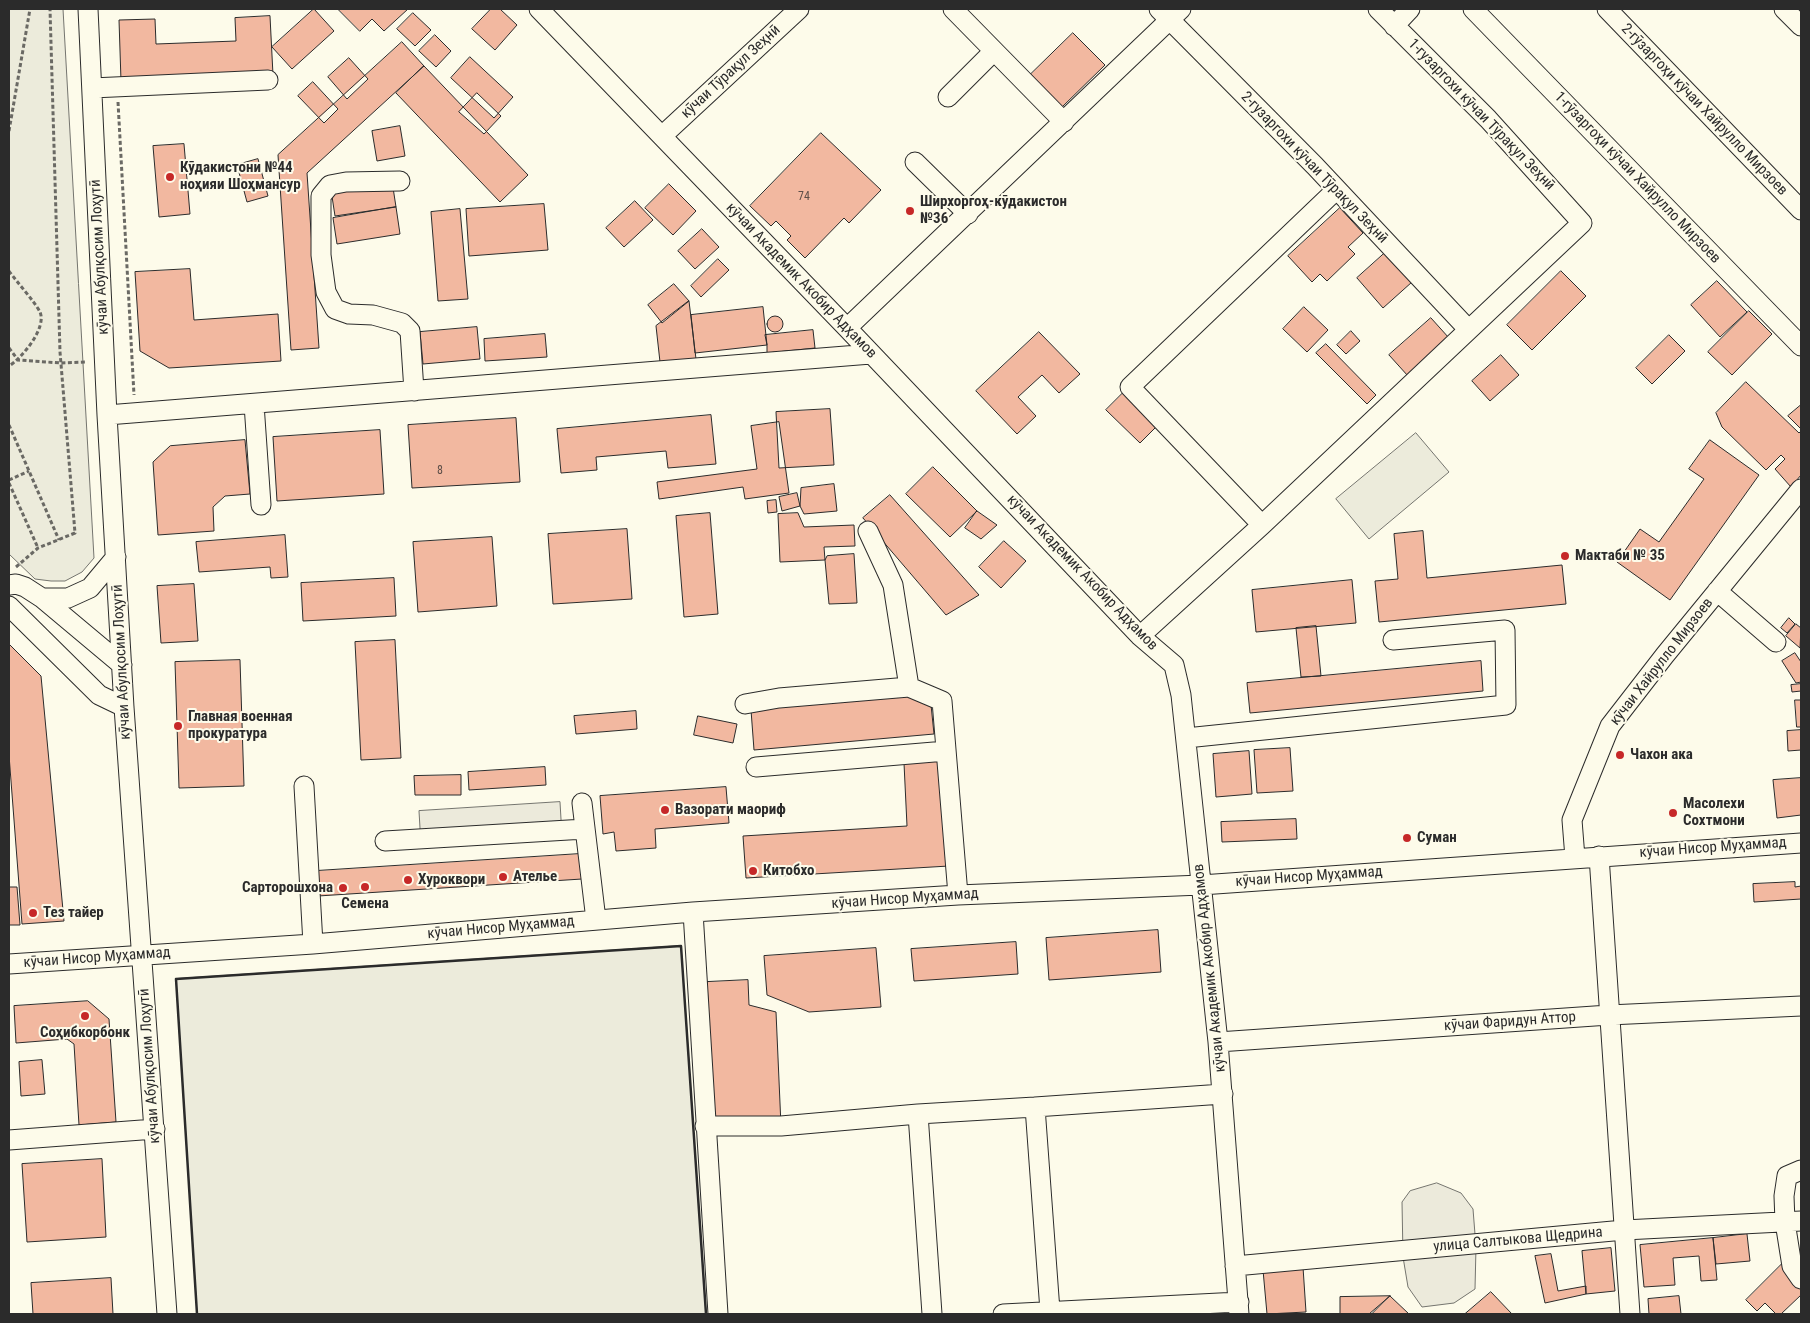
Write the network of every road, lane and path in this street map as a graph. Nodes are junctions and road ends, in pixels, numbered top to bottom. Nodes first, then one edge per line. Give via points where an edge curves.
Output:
1 (30, 9) edge
2 (50, 9) edge
3 (88, 9) edge
4 (539, 9) edge
5 (800, 9) edge
6 (953, 9) edge
7 (1378, 9) edge
8 (1410, 9) edge
9 (1473, 9) edge
10 (1607, 9) edge
11 (1784, 9) edge
12 (1170, 12) edge
13 (1394, 26) junction
14 (1801, 26) edge
15 (994, 51) junction
16 (268, 80) dead end
17 (117, 87) junction
18 (92, 88) junction
19 (948, 97) dead end
20 (1064, 122) junction
21 (9, 131) edge
22 (662, 136) junction
23 (915, 162) dead end
24 (400, 181) dead end
25 (1336, 190) junction
26 (1801, 210) edge
27 (968, 214) junction
28 (9, 271) edge
29 (847, 328) junction
30 (1468, 329) junction
31 (1801, 346) edge
32 (9, 348) edge
33 (871, 354) junction
34 (132, 359) junction
35 (18, 360) junction
36 (105, 361) junction
37 (61, 363) junction
38 (9, 366) edge
39 (414, 391) junction
40 (254, 404) junction
41 (135, 414) junction
42 (107, 415) junction
43 (9, 425) edge
44 (29, 471) junction
45 (9, 482) edge
46 (1801, 489) edge
47 (261, 505) dead end
48 (1262, 525) junction
49 (868, 531) dead end
50 (58, 540) junction
51 (38, 548) junction
52 (116, 556) junction
53 (9, 572) edge
54 (9, 585) edge
55 (1718, 591) junction
56 (42, 598) junction
57 (9, 606) edge
58 (1140, 636) junction
59 (1393, 640) dead end
60 (1776, 642) dead end
61 (122, 665) junction
62 (909, 686) junction
63 (745, 704) dead end
64 (124, 707) junction
65 (1186, 738) junction
66 (946, 751) junction
67 (756, 767) dead end
68 (304, 786) dead end
69 (582, 803) dead end
70 (585, 828) junction
71 (385, 841) dead end
72 (1801, 842) edge
73 (1599, 856) junction
74 (1575, 858) junction
75 (1201, 885) junction
76 (958, 895) junction
77 (693, 912) junction
78 (596, 920) junction
79 (314, 944) junction
80 (142, 954) junction
81 (9, 964) edge
82 (1801, 1006) edge
83 (1609, 1015) junction
84 (1218, 1042) junction
85 (1223, 1094) junction
86 (1035, 1107) junction
87 (918, 1114) junction
88 (705, 1126) junction
89 (155, 1129) junction
90 (9, 1140) edge
91 (1801, 1170) edge
92 (1793, 1221) edge
93 (1624, 1230) junction
94 (1235, 1266) junction
95 (1801, 1279) edge
96 (1239, 1308) edge
97 (1050, 1311) junction
98 (168, 1314) edge
99 (718, 1314) edge
100 (932, 1314) edge
101 (1003, 1314) edge
102 (1630, 1314) edge

1 - 21 path
2 - 37 path
3 - 18 street, кӯчаи Абулқосим Лоҳутӣ
4 - 22 street, кӯчаи Академик Акобир Адҳамов
5 - 22 street, кӯчаи Тӯрақул Зеҳнӣ
6 - 15 street
7 - 13 street, 1-гузаргохи кӯчаи Тӯрақул Зеҳнӣ
8 - 13 street
9 - 31 street, 1-гӯзаргоҳи кӯчаи Хайрулло Мирзоев
10 - 26 street, 2-гӯзаргоҳи кӯчаи Хайрулло Мирзоев
11 - 14 street
12 - 20 street
12 - 25 street, 2-гузаргохи кӯчаи Тӯрақул Зеҳнӣ
13 - 30 street, 1-гузаргохи кӯчаи Тӯрақул Зеҳнӣ via 1488,119 1582,222
15 - 19 street
15 - 20 street
16 - 17 street
17 - 18 street
17 - 34 path
18 - 36 street, кӯчаи Абулқосим Лоҳутӣ
20 - 27 street
22 - 29 street, кӯчаи Академик Акобир Адҳамов
23 - 27 street
24 - 39 street via 330,185 322,196 321,255 326,292 335,309 402,322 410,331
25 - 30 street, 2-гузаргохи кӯчаи Тӯрақул Зеҳнӣ
25 - 48 street via 1130,387
27 - 29 street
28 - 35 path via 40,313 40,326
29 - 33 street, кӯчаи Академик Акобир Адҳамов
30 - 48 street
32 - 35 path
33 - 39 street
33 - 58 street, кӯчаи Академик Акобир Адҳамов
34 - 36 path
34 - 41 path
35 - 37 path
35 - 38 path
36 - 37 path
36 - 42 street, кӯчаи Абулқосим Лоҳутӣ
37 - 50 path via 75,533
39 - 40 street
40 - 41 street
40 - 47 street
41 - 42 street
42 - 52 street, кӯчаи Абулқосим Лоҳутӣ
43 - 44 path
44 - 45 path
44 - 50 path
45 - 51 path
46 - 55 street, кӯчаи Хайрулло Мирзоев
48 - 58 street
49 - 62 street via 893,585
50 - 51 path
51 - 53 path
52 - 56 street via 90,588 68,598
52 - 61 street, кӯчаи Абулқосим Лоҳутӣ
54 - 56 street via 25,587
55 - 60 street
55 - 74 street, кӯчаи Хайрулло Мирзоев via 1610,726 1572,820
56 - 61 street
57 - 64 street via 99,695
58 - 65 street, кӯчаи Академик Акобир Адҳамов via 1174,666
59 - 65 street via 1505,630 1506,705
61 - 64 street, кӯчаи Абулқосим Лоҳутӣ
62 - 63 street
62 - 66 street via 942,701
64 - 80 street, кӯчаи Абулқосим Лоҳутӣ
65 - 75 street, кӯчаи Академик Акобир Адҳамов
66 - 67 street
66 - 76 street
68 - 79 street
69 - 70 street
70 - 71 street
70 - 78 street
72 - 73 street, кӯчаи Нисор Муҳаммад
73 - 74 street, кӯчаи Нисор Муҳаммад
73 - 83 street
74 - 75 street, кӯчаи Нисор Муҳаммад
75 - 76 street, кӯчаи Нисор Муҳаммад
75 - 84 street, кӯчаи Академик Акобир Адҳамов
76 - 77 street, кӯчаи Нисор Муҳаммад
77 - 78 street, кӯчаи Нисор Муҳаммад
77 - 88 street
78 - 79 street, кӯчаи Нисор Муҳаммад
79 - 80 street, кӯчаи Нисор Муҳаммад
80 - 81 street, кӯчаи Нисор Муҳаммад
80 - 89 street, кӯчаи Абулқосим Лоҳутӣ
82 - 83 street, кӯчаи Фаридун Аттор
83 - 84 street, кӯчаи Фаридун Аттор
83 - 93 street
84 - 85 street, кӯчаи Академик Акобир Адҳамов
85 - 86 street
85 - 94 street, кӯчаи Академик Акобир Адҳамов
86 - 87 street
86 - 97 street
87 - 88 street via 781,1126
87 - 100 street
88 - 99 street
89 - 90 street
89 - 98 street, кӯчаи Абулқосим Лоҳутӣ
91 - 92 street via 1787,1176 1784,1196
92 - 93 street, улица Салтыкова Щедрина
92 - 95 street via 1792,1266
93 - 94 street, улица Салтыкова Щедрина
93 - 102 street
94 - 96 street, кӯчаи Академик Акобир Адҳамов
96 - 97 street
97 - 101 street

